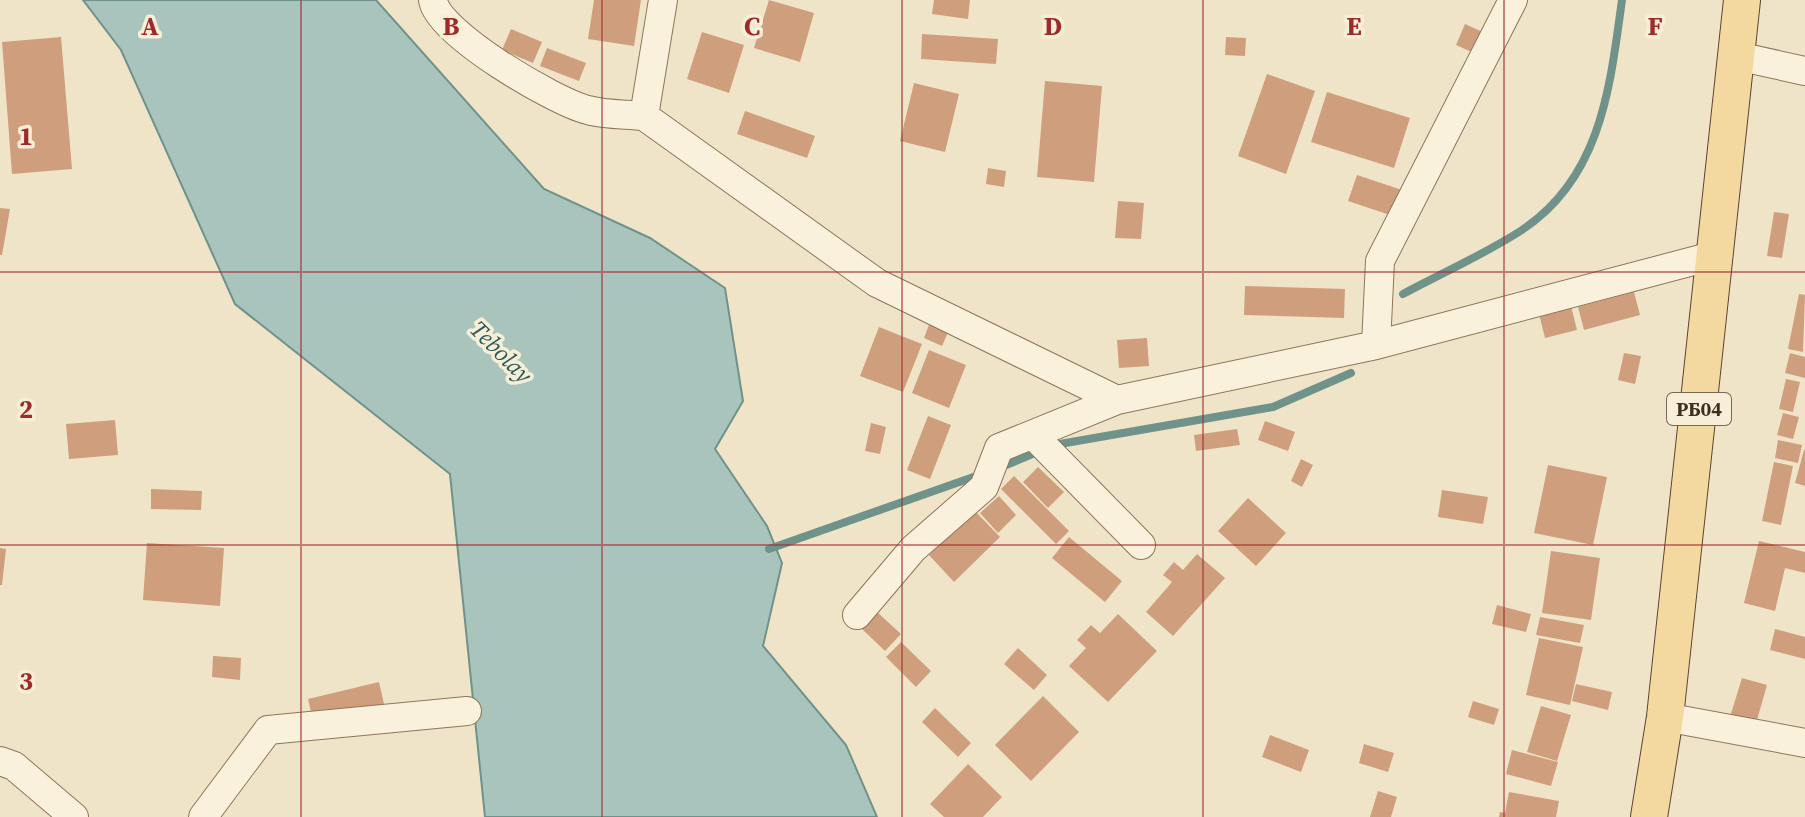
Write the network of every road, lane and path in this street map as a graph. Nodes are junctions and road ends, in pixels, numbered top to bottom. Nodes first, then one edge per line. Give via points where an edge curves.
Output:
1 (433, 0) edge
2 (663, 0) edge
3 (1513, 0) edge
4 (1742, 0) edge
5 (1737, 56) junction
6 (1805, 71) edge
7 (644, 116) junction
8 (1716, 255) junction
9 (1376, 345) junction
10 (1117, 400) junction
11 (1043, 444) junction
12 (1141, 545) dead end
13 (857, 615) dead end
14 (467, 711) dead end
15 (1665, 717) junction
16 (1805, 743) edge
17 (0, 761) edge
18 (74, 817) edge
19 (203, 817) edge
20 (1649, 817) edge

1 - 7 street via 438,14 499,67 587,110
2 - 7 street
3 - 9 street via 1380,261
4 - 5 main road, РБ04
5 - 6 street
5 - 8 main road, РБ04
7 - 10 street via 877,283
8 - 9 street
8 - 15 main road, РБ04
9 - 10 street
10 - 11 street
11 - 12 street
11 - 13 street via 999,448 984,487 913,549
14 - 19 street via 268,730
15 - 16 street
15 - 20 main road, РБ04
17 - 18 street via 14,766

